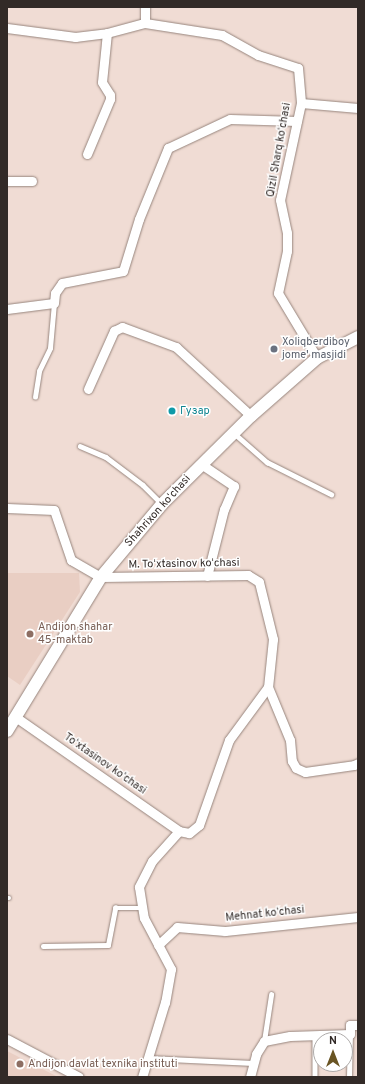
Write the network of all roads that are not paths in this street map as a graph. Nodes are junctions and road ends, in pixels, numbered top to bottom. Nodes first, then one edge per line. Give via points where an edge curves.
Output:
1 (145, 7) edge
2 (145, 23) junction
3 (7, 28) edge
4 (107, 32) junction
5 (301, 104) junction
6 (358, 108) edge
7 (297, 120) junction
8 (87, 154) dead end
9 (7, 181) edge
10 (32, 181) dead end
11 (54, 303) junction
12 (7, 309) edge
13 (358, 337) edge
14 (317, 358) junction
15 (88, 389) dead end
16 (35, 397) dead end
17 (251, 416) junction
18 (233, 433) junction
19 (80, 446) dead end
20 (201, 464) junction
21 (331, 494) dead end
22 (162, 504) junction
23 (7, 508) edge
24 (207, 576) junction
25 (101, 577) junction
26 (268, 688) junction
27 (17, 718) junction
28 (7, 731) edge
29 (358, 763) edge
30 (180, 831) junction
31 (141, 908) junction
32 (358, 917) edge
33 (158, 945) junction
34 (43, 946) dead end
35 (271, 994) dead end
36 (358, 1025) edge
37 (350, 1032) edge
38 (313, 1036) edge
39 (7, 1039) edge
40 (264, 1041) junction
41 (148, 1058) junction
42 (253, 1063) junction
43 (79, 1077) edge
44 (142, 1077) edge
45 (250, 1077) edge

1 - 2 street
2 - 4 street, Qizil Sharq koʻchasi
2 - 5 street, Qizil Sharq koʻchasi via 222,35 258,55 298,68
3 - 4 street, Qizil Sharq koʻchasi via 75,36
4 - 8 street via 102,82 110,95 110,100
5 - 6 street
5 - 7 street, Qizil Sharq koʻchasi
7 - 11 street via 230,119 168,148 139,219 123,272 62,283 55,293
7 - 14 street, Qizil Sharq koʻchasi via 280,200 287,233 287,251 278,293
9 - 10 street
11 - 12 street
11 - 16 lane via 50,348 39,371
13 - 14 street, Shahrixon koʻchasi
14 - 17 street, Shahrixon koʻchasi
15 - 17 street via 114,331 122,327 176,347
17 - 18 street, Shahrixon koʻchasi
18 - 20 street, Shahrixon koʻchasi
18 - 21 lane via 267,462
19 - 22 lane via 106,457 143,485
20 - 22 street, Shahrixon koʻchasi
20 - 24 street via 234,486 224,509
22 - 25 street, Shahrixon koʻchasi
23 - 25 street via 54,510 68,556
24 - 25 street, M. Toʻxtasinov koʻchasi
24 - 26 street, M. Toʻxtasinov koʻchasi via 248,575 259,582 273,639
25 - 27 street, Shahrixon koʻchasi
26 - 29 street via 290,740 292,761 296,768 305,772 354,766
26 - 30 street via 229,740 199,825 189,833
27 - 28 street, Shahrixon koʻchasi
27 - 30 street, Toʻxtasinov koʻchasi
30 - 31 street via 146,871 139,887
31 - 33 street
31 - 34 lane via 115,908 108,945
32 - 33 street, Mehnat koʻchasi via 225,931 177,928
33 - 41 street via 171,969 165,1002
35 - 40 lane
36 - 37 street via 350,1025
38 - 40 street
39 - 43 street
40 - 42 street
41 - 42 lane
41 - 44 street
42 - 45 street

